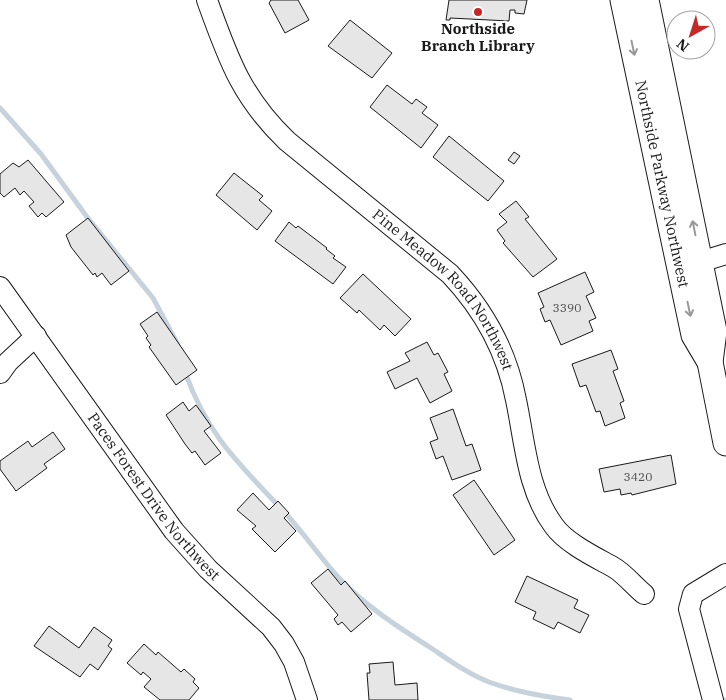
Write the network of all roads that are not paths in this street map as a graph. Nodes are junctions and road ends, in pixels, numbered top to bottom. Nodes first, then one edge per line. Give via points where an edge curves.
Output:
1 (207, 0) edge
2 (624, 0) edge
3 (646, 0) edge
4 (726, 254) edge
5 (700, 262) junction
6 (0, 287) edge
7 (36, 336) junction
8 (718, 361) edge
9 (0, 373) edge
10 (726, 443) edge
11 (726, 574) edge
12 (644, 594) dead end
13 (307, 700) edge
14 (712, 700) edge

1 - 12 street, Pine Meadow Road Northwest via 238,81 268,123 450,274 482,313 508,369 528,470 546,514 555,528 595,559 614,568
2 -> 8 main road, Northside Parkway Northwest via 694,335
5 -> 3 main road, Northside Parkway Northwest
4 - 5 street
5 - 8 main road, Northside Parkway Northwest
6 - 7 street, Paces Forest Drive Northwest
7 - 9 street
7 - 13 street, Paces Forest Drive Northwest via 174,531 208,570 271,627 284,644
8 - 10 main road, Northside Parkway Northwest
11 - 14 street via 692,594 689,609

